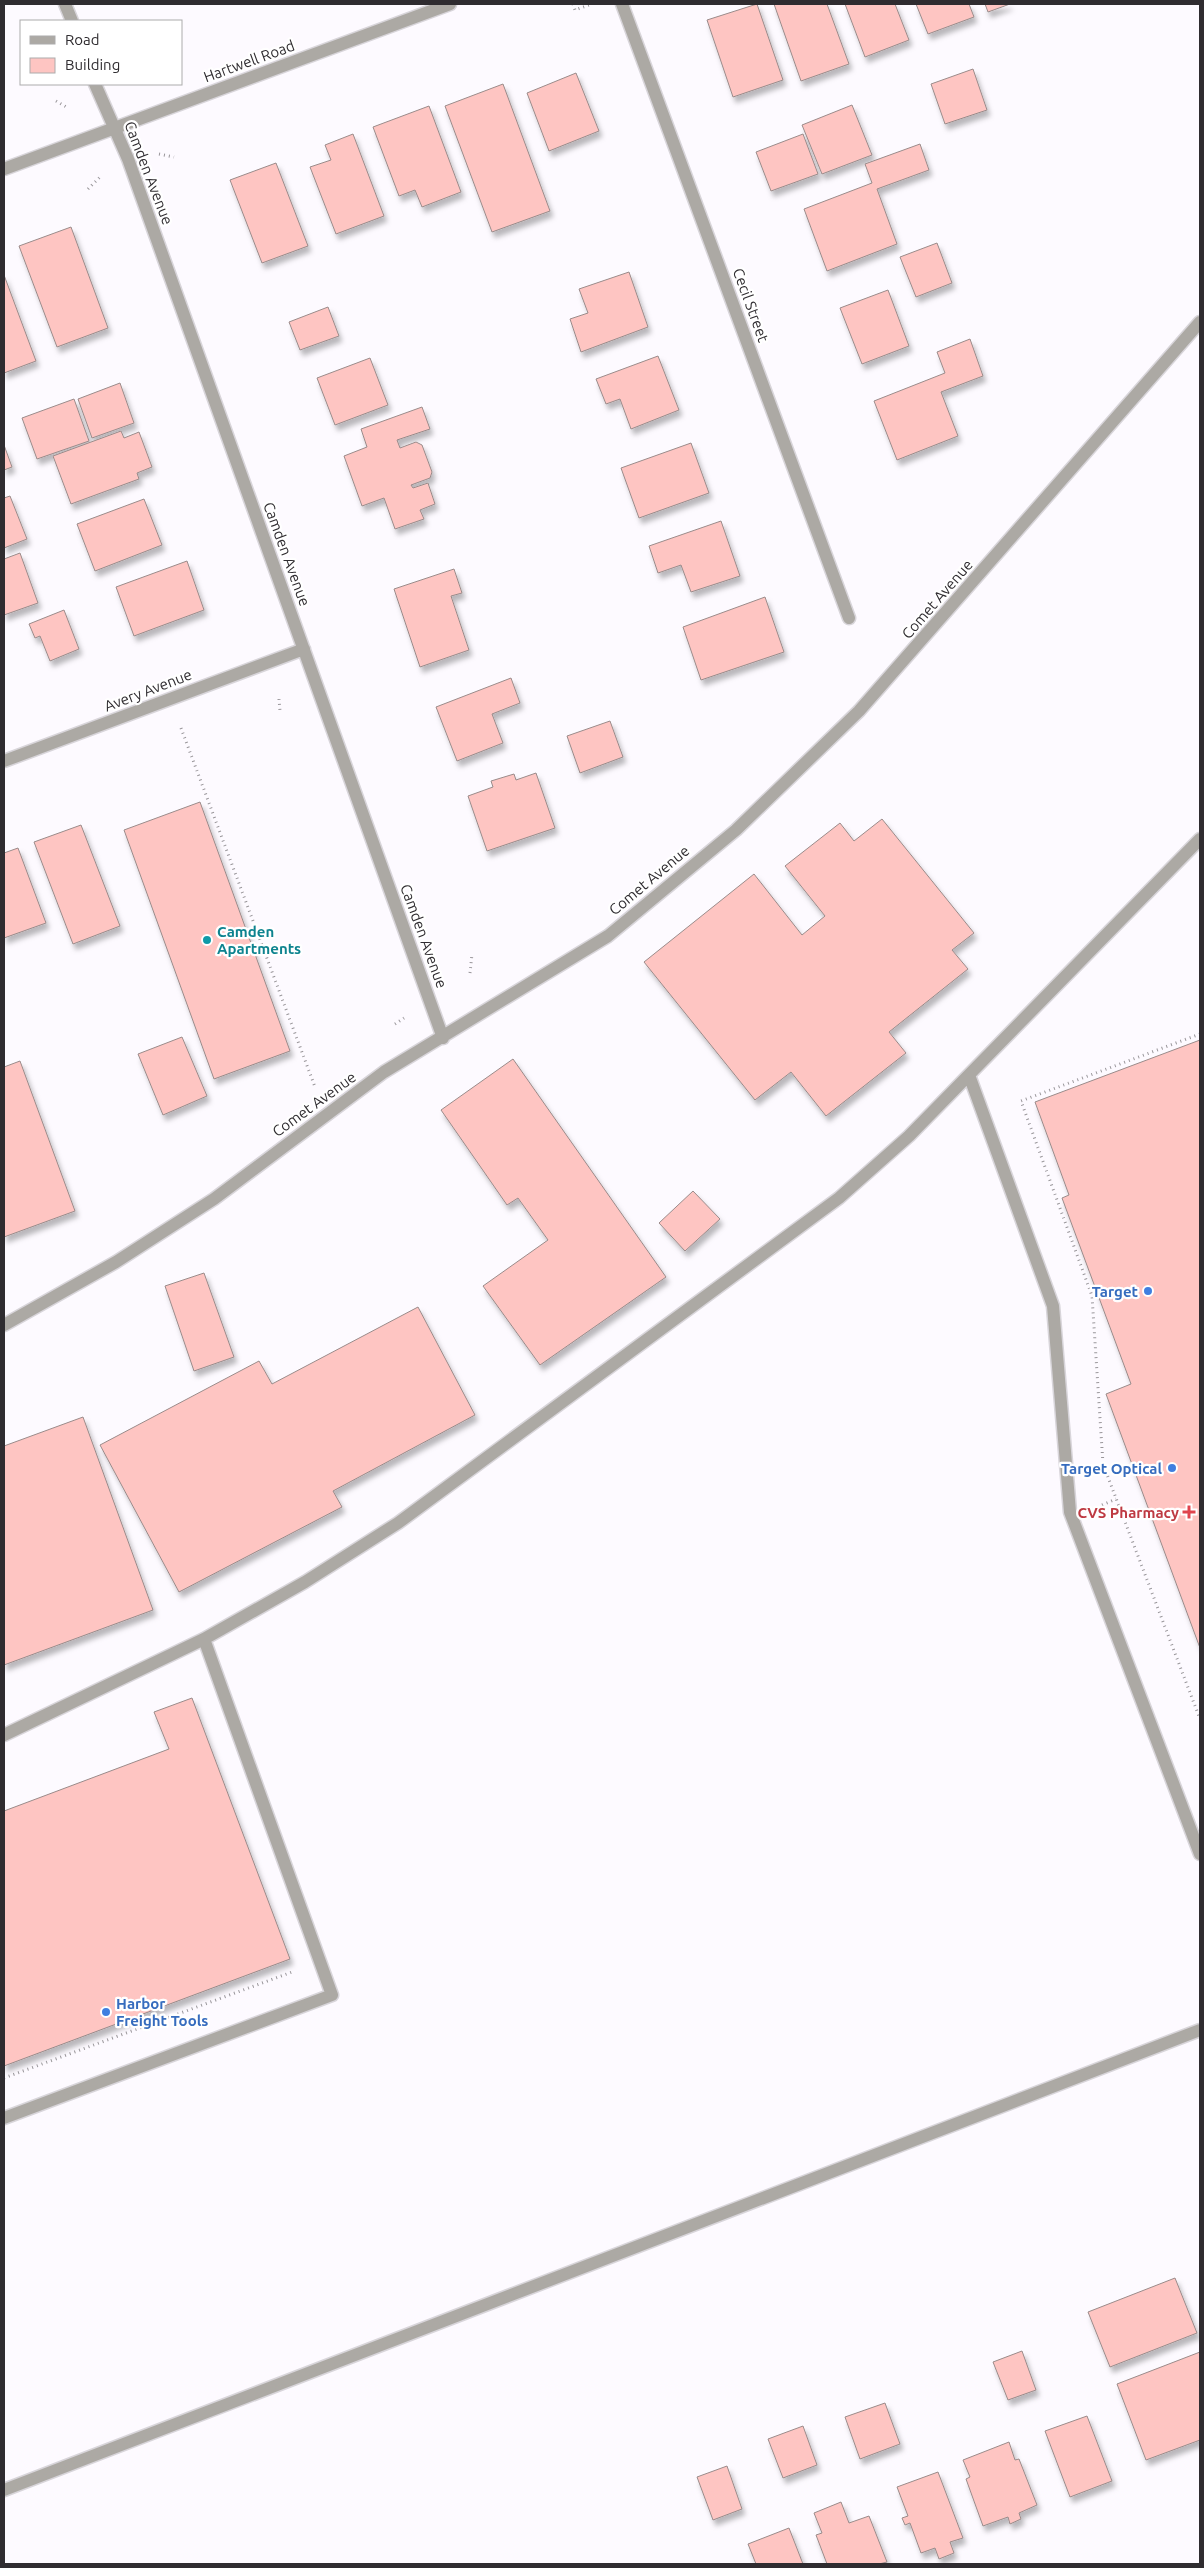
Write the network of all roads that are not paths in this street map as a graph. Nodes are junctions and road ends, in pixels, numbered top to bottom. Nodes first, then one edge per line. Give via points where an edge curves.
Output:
1 (65, 4) edge
2 (450, 4) edge
3 (622, 4) edge
4 (72, 20) edge
5 (95, 85) edge
6 (115, 128) junction
7 (4, 169) edge
8 (1200, 322) edge
9 (849, 618) dead end
10 (304, 648) junction
11 (4, 761) edge
12 (1200, 839) edge
13 (443, 1038) junction
14 (969, 1075) junction
15 (4, 1325) edge
16 (204, 1640) junction
17 (4, 1735) edge
18 (1200, 1854) edge
19 (1200, 2030) edge
20 (4, 2118) edge
21 (4, 2490) edge

1 - 4 street
2 - 6 street, Hartwell Road
3 - 9 street, Cecil Street
5 - 6 street, Camden Avenue
6 - 7 street, Hartwell Road
6 - 10 street, Camden Avenue
8 - 13 street, Comet Avenue via 859,711 736,830 608,936
10 - 11 street, Avery Avenue
10 - 13 street, Camden Avenue
12 - 14 street
13 - 15 street, Comet Avenue via 384,1072 214,1198 116,1262
14 - 16 street via 909,1136 824,1210 398,1523
14 - 18 street via 1054,1306 1070,1512
16 - 17 street
16 - 20 street via 332,1995
19 - 21 street

